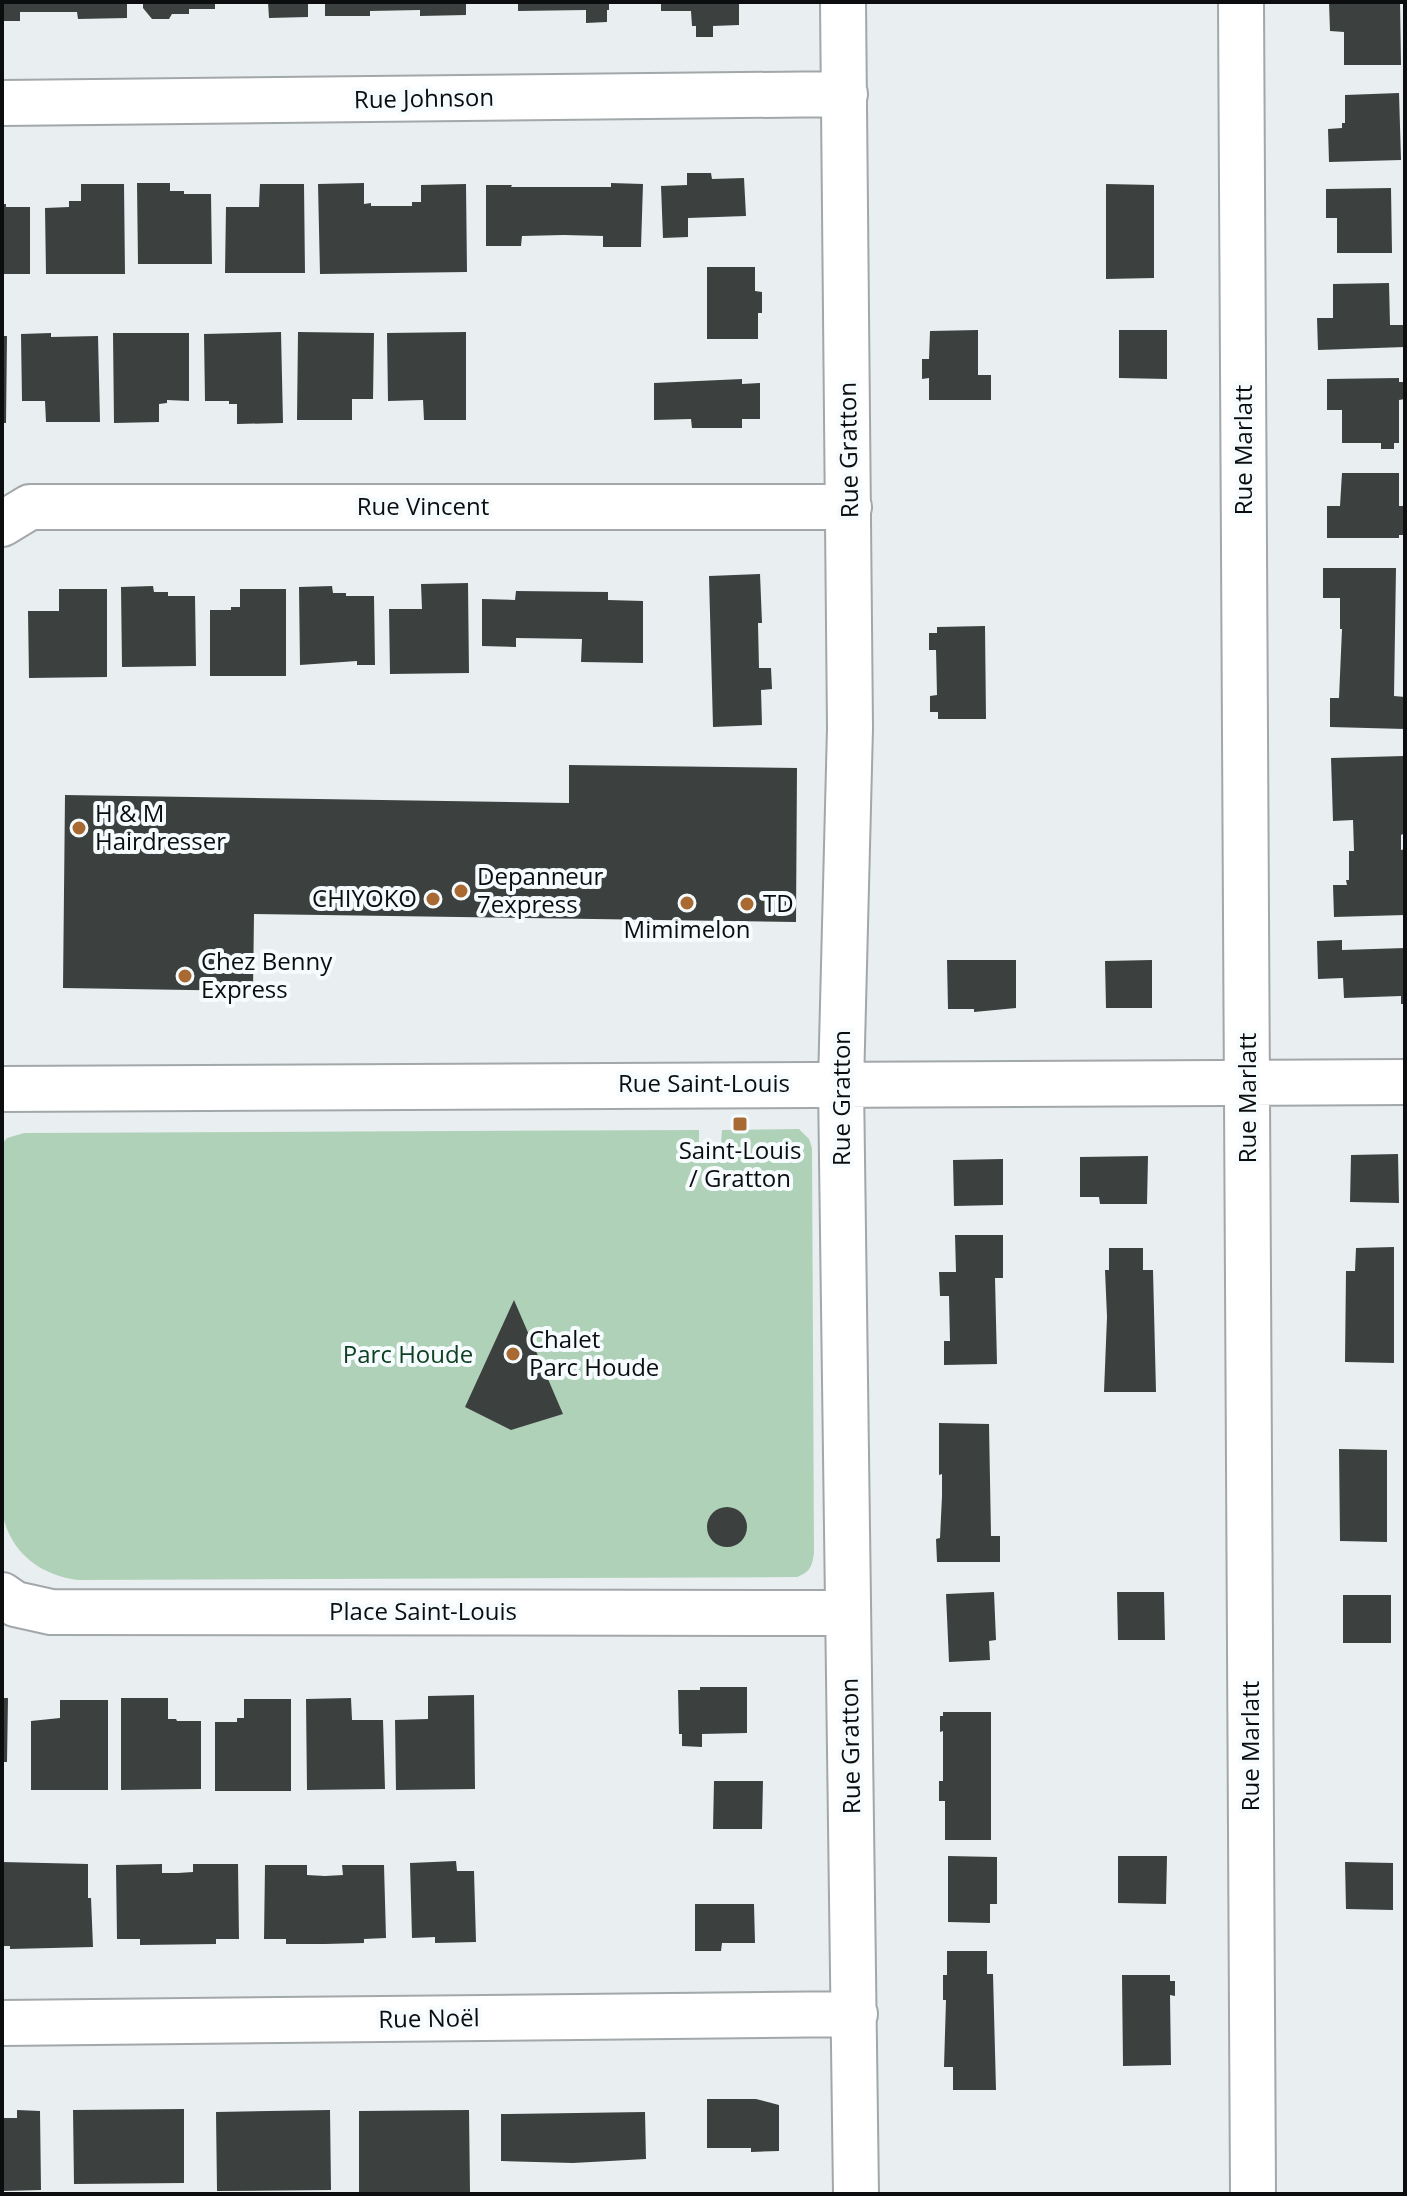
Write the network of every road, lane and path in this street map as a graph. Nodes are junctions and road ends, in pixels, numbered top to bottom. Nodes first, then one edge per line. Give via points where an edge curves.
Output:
1 (843, 2) edge
2 (1241, 2) edge
3 (845, 94) junction
4 (2, 103) edge
5 (849, 507) junction
6 (2, 524) edge
7 (1405, 1082) edge
8 (1248, 1083) junction
9 (841, 1084) junction
10 (2, 1089) edge
11 (2, 1595) edge
12 (848, 1613) junction
13 (855, 2014) junction
14 (2, 2023) edge
15 (856, 2194) edge
16 (1253, 2194) edge

1 - 3 street, Rue Gratton
2 - 8 street, Rue Marlatt
3 - 4 street, Rue Johnson
3 - 5 street, Rue Gratton
5 - 6 street, Rue Vincent via 30,507
5 - 9 street, Rue Gratton via 850,728
7 - 8 street, Rue Saint-Louis
8 - 9 street, Rue Saint-Louis
8 - 16 street, Rue Marlatt
9 - 10 street, Rue Saint-Louis
9 - 12 street, Rue Gratton
11 - 12 street, Place Saint-Louis via 15,1604 51,1612
12 - 13 street, Rue Gratton
13 - 14 street, Rue Noël
13 - 15 street, Rue Gratton

